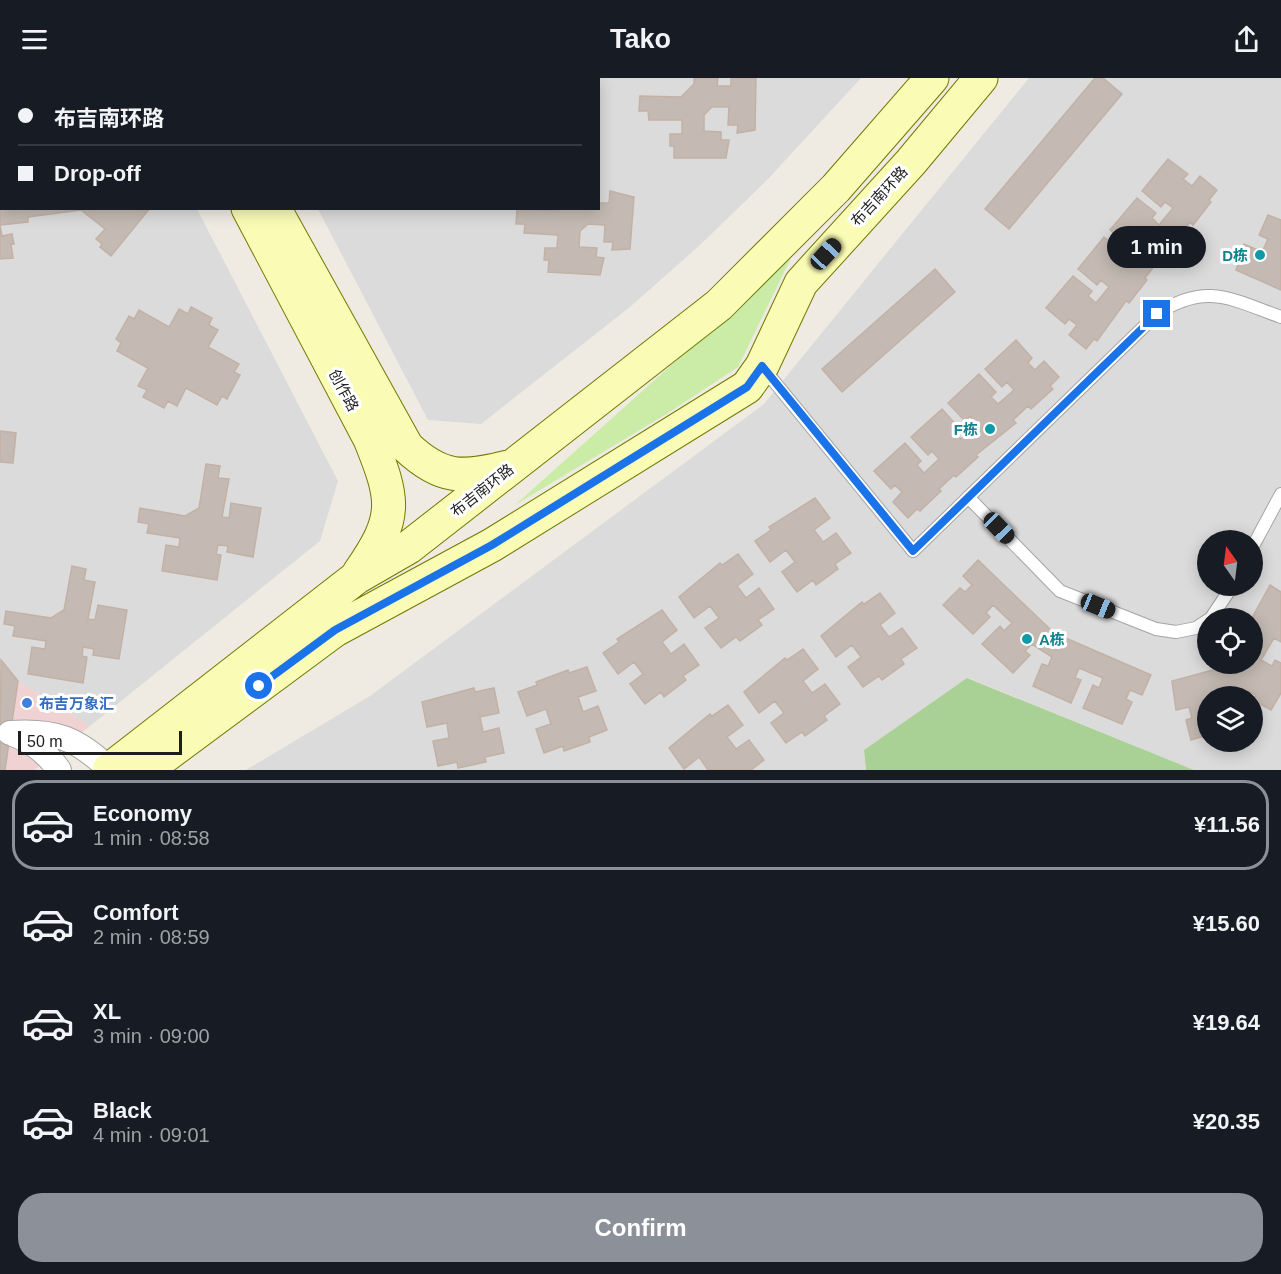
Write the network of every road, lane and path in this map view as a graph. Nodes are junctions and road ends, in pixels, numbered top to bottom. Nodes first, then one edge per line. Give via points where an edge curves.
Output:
1 (932, 78) edge
2 (981, 78) edge
3 (249, 210) edge
4 (275, 210) edge
5 (1281, 317) edge
6 (762, 366) junction
7 (513, 466) junction
8 (1281, 494) edge
9 (968, 497) junction
10 (1262, 530) edge
11 (357, 577) junction
12 (1197, 627) edge
13 (58, 770) edge
14 (109, 770) edge
15 (147, 770) edge

1 - 7 street, 布吉南环路 via 836,188 719,305
2 - 6 street, 布吉南环路 via 801,283
3 - 11 street, 创作路 via 370,439 384,473 390,514 381,541
4 - 7 street, 创作路 via 406,447 426,465 449,473 475,475
5 - 9 lane via 1227,298 1203,295 1178,300 1157,314
6 - 9 lane via 913,551
6 - 15 street, 布吉南环路 via 747,387 616,469 492,545 335,630
7 - 11 street, 布吉南环路 via 409,547
8 - 10 lane
9 - 12 lane via 1060,591 1156,629 1176,632
11 - 14 street, 布吉南环路
13 - 14 street via 49,756 31,742 10,733 38,731 66,737 90,750

